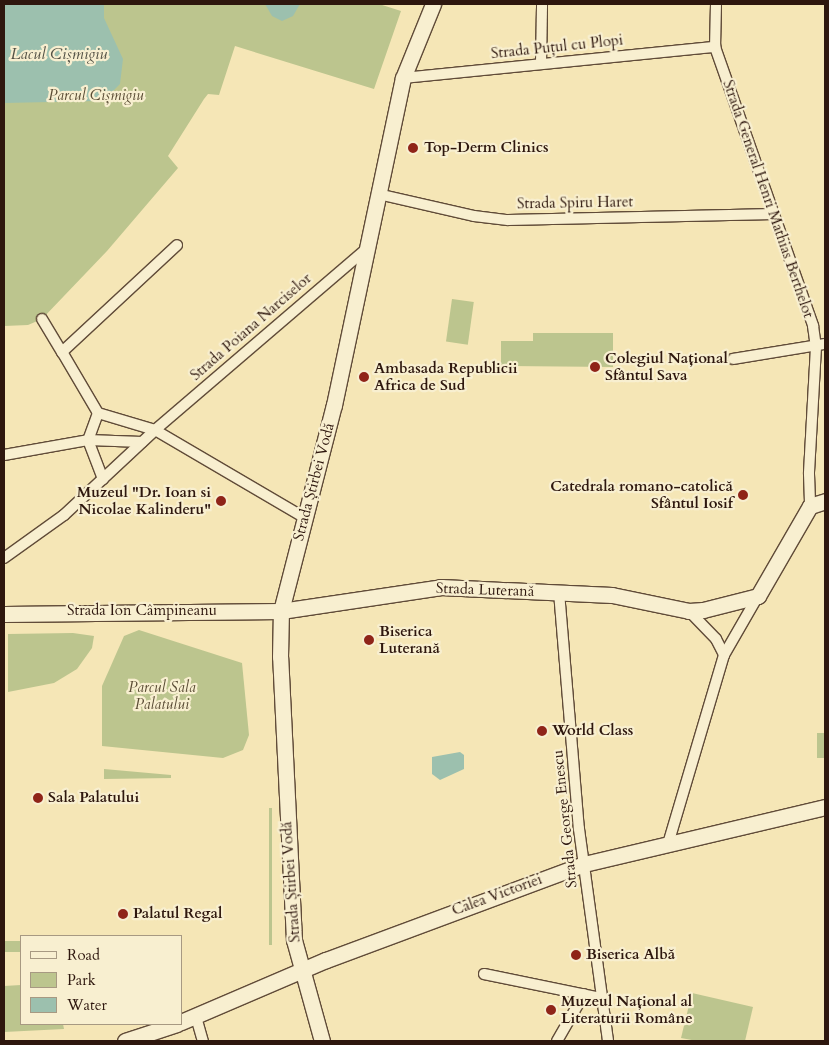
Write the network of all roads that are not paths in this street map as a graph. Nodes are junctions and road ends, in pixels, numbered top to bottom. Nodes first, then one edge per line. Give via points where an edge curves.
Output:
1 (433, 4) edge
2 (542, 4) edge
3 (716, 4) edge
4 (715, 47) junction
5 (541, 64) junction
6 (403, 78) junction
7 (378, 194) junction
8 (774, 214) junction
9 (177, 245) dead end
10 (367, 248) junction
11 (42, 319) dead end
12 (820, 345) edge
13 (62, 352) junction
14 (733, 359) dead end
15 (98, 413) junction
16 (155, 430) junction
17 (88, 440) junction
18 (142, 442) junction
19 (4, 454) edge
20 (103, 479) junction
21 (825, 500) edge
22 (810, 506) junction
23 (305, 518) junction
24 (4, 558) edge
25 (559, 592) junction
26 (758, 596) junction
27 (281, 611) junction
28 (689, 611) junction
29 (4, 614) edge
30 (724, 655) junction
31 (825, 807) edge
32 (668, 844) junction
33 (584, 864) junction
34 (302, 970) junction
35 (484, 974) dead end
36 (584, 994) junction
37 (601, 998) junction
38 (196, 1017) junction
39 (182, 1022) edge
40 (174, 1025) edge
41 (125, 1041) edge
42 (203, 1041) edge
43 (322, 1041) edge
44 (557, 1041) edge
45 (608, 1041) edge

1 - 6 main road, Strada Știrbei Vodă
2 - 5 street
3 - 4 street, Strada General Henri Mathias Berthelot
4 - 5 street, Strada Puțul cu Plopi
4 - 8 street, Strada General Henri Mathias Berthelot
5 - 6 street, Strada Puțul cu Plopi
6 - 7 main road, Strada Știrbei Vodă
7 - 8 street, Strada Spiru Haret via 474,216 508,220
7 - 10 main road, Strada Știrbei Vodă
8 - 12 street, Strada General Henri Mathias Berthelot
9 - 13 street
10 - 16 street, Strada Poiana Narciselor
10 - 23 main road, Strada Știrbei Vodă via 334,405
11 - 13 street
12 - 14 street
12 - 22 street, Strada General Henri Mathias Berthelot via 809,474
13 - 15 street
15 - 16 street
15 - 17 street
16 - 18 street, Strada Poiana Narciselor
16 - 23 street
17 - 18 street
17 - 19 street
17 - 20 street
18 - 20 street, Strada Poiana Narciselor
20 - 24 street via 64,515
21 - 22 main road
22 - 26 main road
23 - 27 main road, Strada Știrbei Vodă
25 - 27 main road, Strada Luterană via 425,588
25 - 28 main road, Strada Luterană via 625,596
25 - 33 street, Strada George Enescu
26 - 28 main road, Strada Luterană via 725,606
26 - 30 street
27 - 29 main road, Strada Ion Câmpineanu
27 - 34 main road, Strada Știrbei Vodă via 280,657 293,931
28 - 30 street via 716,639
30 - 32 street
31 - 32 main road, Calea Victoriei
32 - 33 main road, Calea Victoriei
33 - 34 main road, Calea Victoriei via 505,891
33 - 37 street, Strada George Enescu
34 - 38 main road, Calea Victoriei
34 - 43 main road, Strada Știrbei Vodă
35 - 36 street
36 - 37 street
36 - 44 street
37 - 45 street, Strada George Enescu
38 - 39 main road, Calea Victoriei
38 - 42 street
40 - 41 main road

